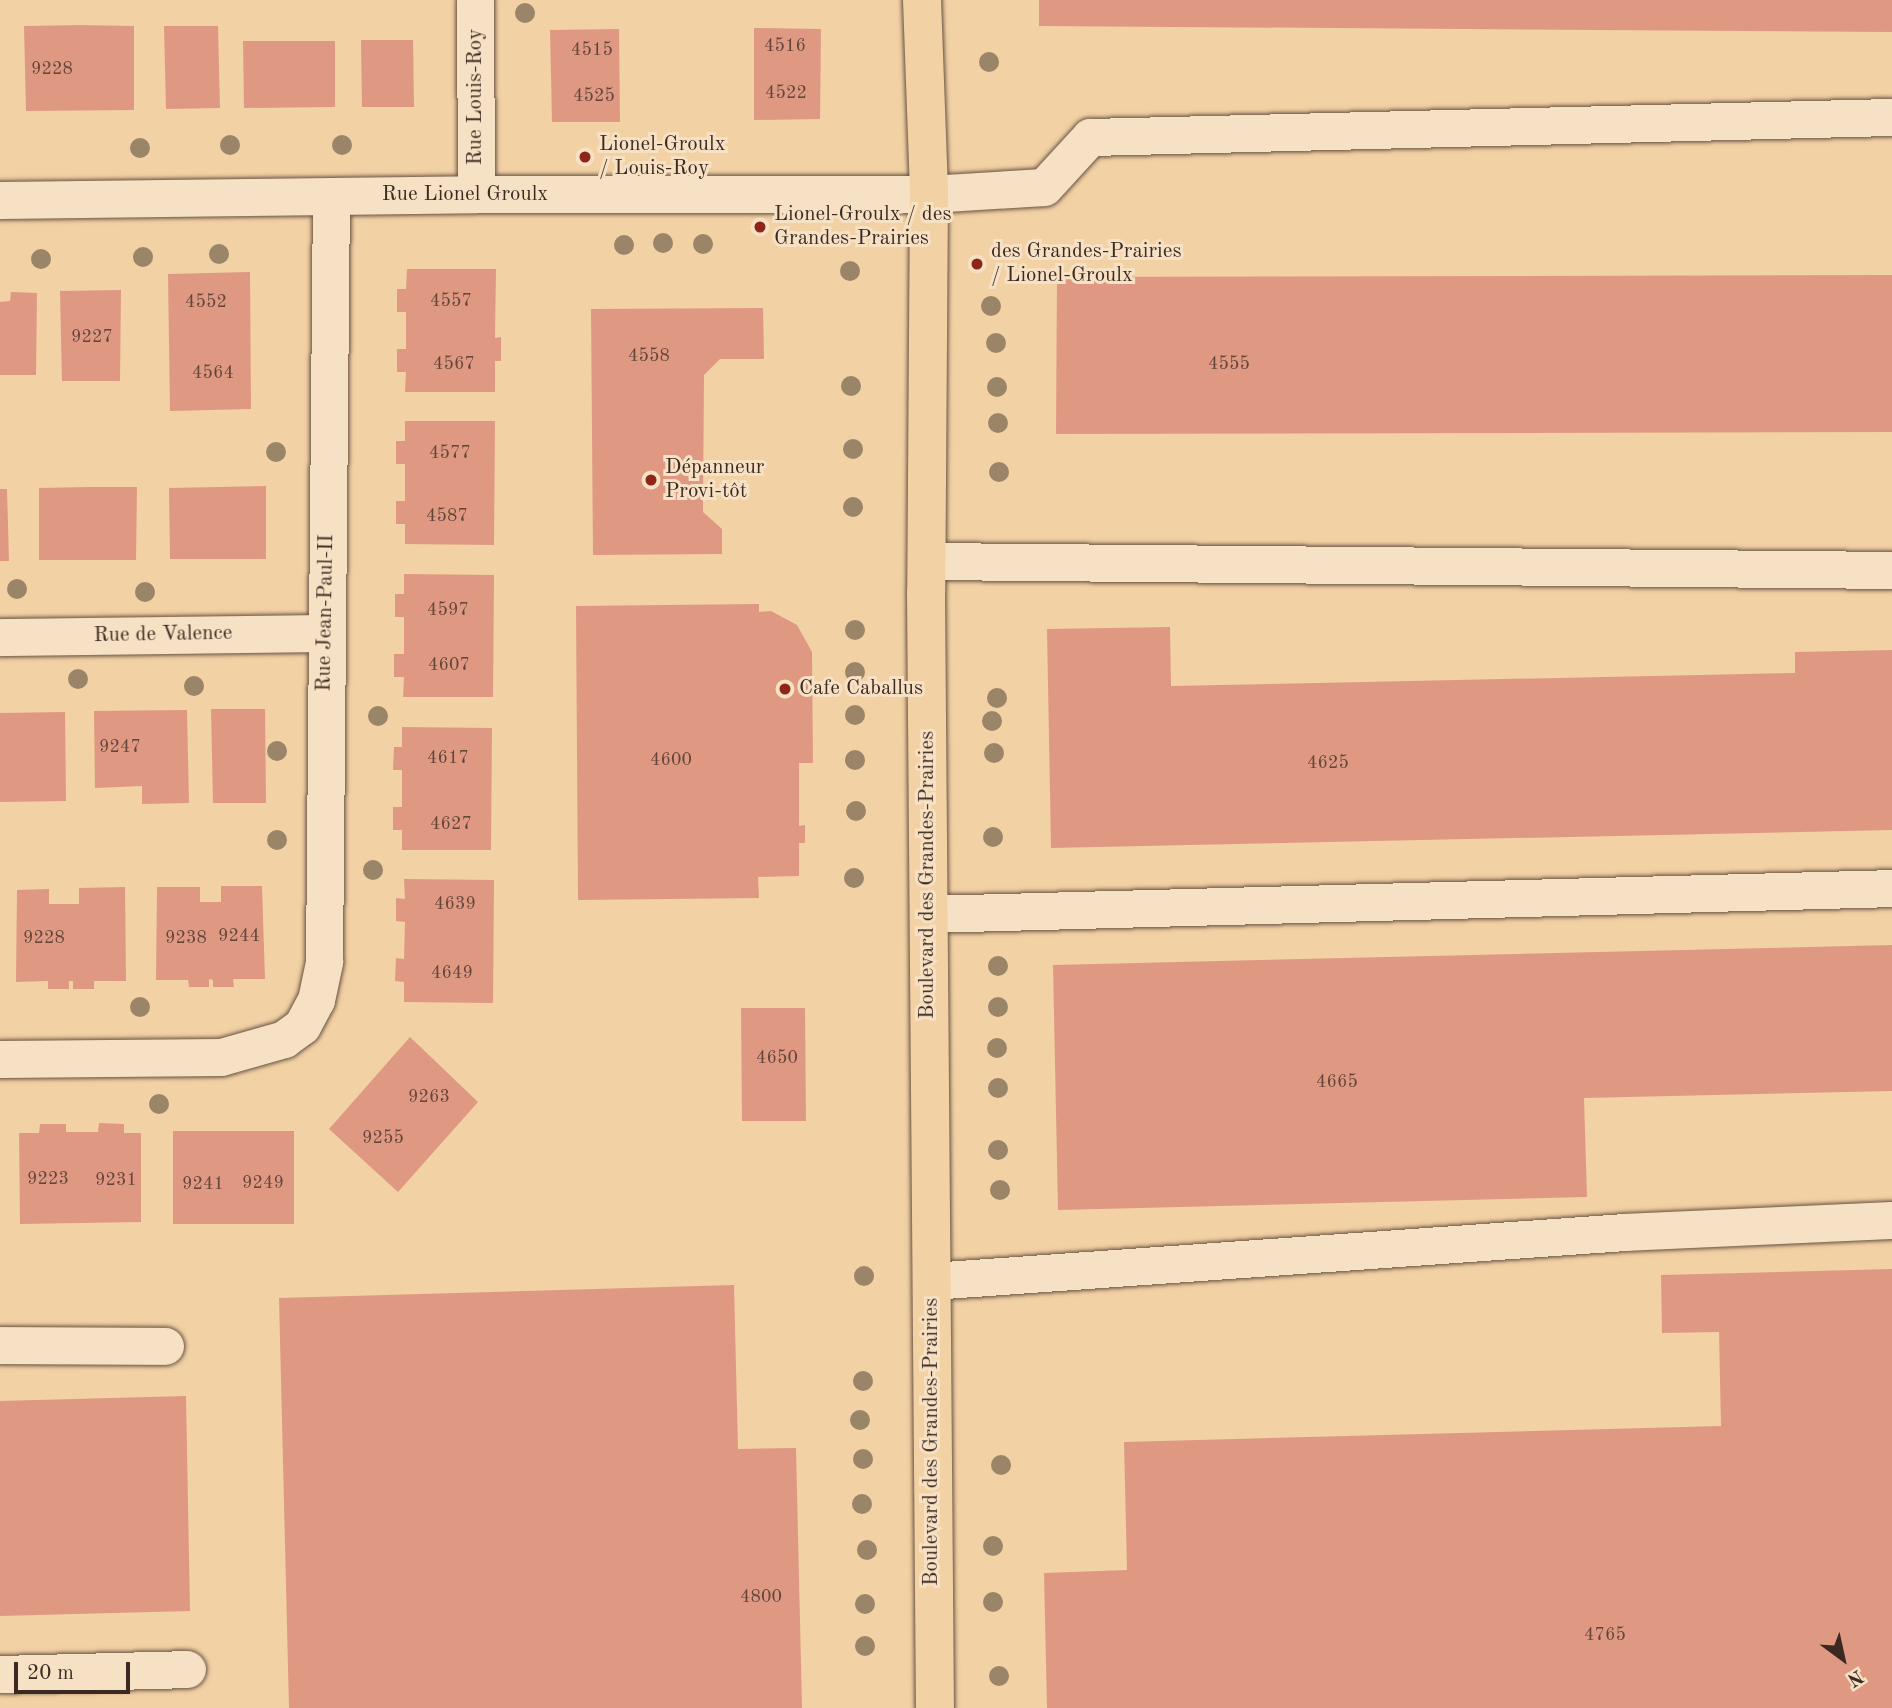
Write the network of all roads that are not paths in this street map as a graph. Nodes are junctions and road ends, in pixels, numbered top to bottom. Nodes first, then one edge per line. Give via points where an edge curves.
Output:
1 (475, 0) edge
2 (922, 0) edge
3 (1892, 117) edge
4 (476, 194) junction
5 (929, 194) junction
6 (331, 196) junction
7 (0, 200) edge
8 (926, 561) junction
9 (1892, 570) edge
10 (326, 633) junction
11 (0, 637) edge
12 (1892, 888) edge
13 (928, 914) junction
14 (0, 1059) edge
15 (1892, 1220) edge
16 (931, 1281) junction
17 (0, 1345) edge
18 (164, 1346) dead end
19 (187, 1669) dead end
20 (0, 1674) edge
21 (934, 1708) edge

1 - 4 street, Rue Louis-Roy
2 - 5 main road, Boulevard des Grandes-Prairies
3 - 5 street, Rue Lionel Groulx via 1090,137 1044,187
4 - 5 street, Rue Lionel Groulx
4 - 6 street, Rue Lionel Groulx
5 - 8 main road, Boulevard des Grandes-Prairies
6 - 7 street, Rue Lionel Groulx
6 - 10 street, Rue Jean-Paul-II
8 - 9 street
8 - 13 main road, Boulevard des Grandes-Prairies
10 - 11 street, Rue de Valence
10 - 14 street, Rue Jean-Paul-II via 324,961 316,1000 302,1026 284,1039 221,1057
12 - 13 street
13 - 16 main road, Boulevard des Grandes-Prairies
15 - 16 street via 1625,1232
16 - 21 main road, Boulevard des Grandes-Prairies
17 - 18 street
19 - 20 street

